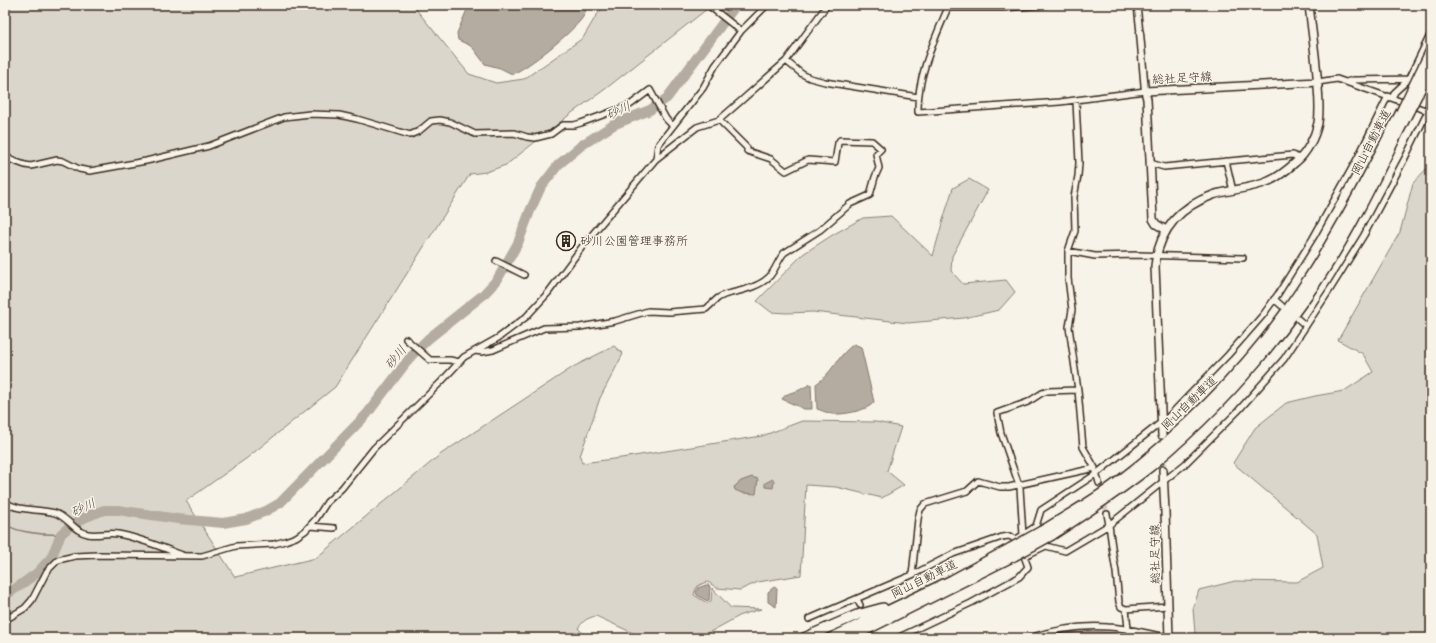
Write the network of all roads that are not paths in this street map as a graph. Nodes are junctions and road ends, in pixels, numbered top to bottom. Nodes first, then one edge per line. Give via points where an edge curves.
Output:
1 (708, 5) edge
2 (767, 5) edge
3 (827, 5) edge
4 (1045, 5) edge
5 (1137, 5) edge
6 (1309, 5) edge
7 (949, 7) edge
8 (741, 31) junction
9 (1431, 32) edge
10 (1140, 34) joint
11 (1431, 50) edge
12 (786, 61) junction
13 (1431, 68) edge
14 (1431, 78) edge
15 (1408, 80) junction
16 (1318, 82) junction
17 (1431, 82) edge
18 (1346, 83) junction
19 (1145, 91) junction
20 (918, 97) junction
21 (1390, 97) junction
22 (1076, 101) junction
23 (1407, 108) junction
24 (1429, 112) edge
25 (719, 120) junction
26 (672, 126) junction
27 (5, 155) edge
28 (656, 159) junction
29 (1300, 159) junction
30 (1226, 161) junction
31 (1150, 163) junction
32 (1233, 191) junction
33 (1166, 230) junction
34 (1068, 251) junction
35 (1156, 256) junction
36 (1243, 258) dead end
37 (496, 261) dead end
38 (524, 275) dead end
39 (1274, 299) junction
40 (1282, 306) dead end
41 (1298, 319) dead end
42 (1306, 326) junction
43 (406, 339) dead end
44 (474, 351) junction
45 (459, 362) junction
46 (1078, 390) junction
47 (1161, 424) junction
48 (1162, 435) dead end
49 (1095, 468) junction
50 (1163, 470) tunnel mouth
51 (1096, 474) junction
52 (1163, 480) junction
53 (1099, 483) tunnel mouth
54 (1019, 485) junction
55 (5, 502) edge
56 (1107, 514) tunnel mouth
57 (1109, 525) junction
58 (310, 526) junction
59 (1036, 526) junction
60 (334, 528) dead end
61 (1023, 535) junction
62 (1046, 546) junction
63 (1013, 548) junction
64 (1025, 556) junction
65 (187, 557) junction
66 (912, 575) junction
67 (857, 599) junction
68 (904, 603) junction
69 (860, 604) dead end
70 (1168, 606) junction
71 (1126, 610) junction
72 (809, 619) dead end
73 (5, 620) edge
74 (1128, 634) edge
75 (804, 638) edge
76 (831, 638) edge
77 (850, 638) edge
78 (897, 638) edge
79 (1029, 638) edge
80 (1169, 638) edge

1 - 8 street
2 - 8 street
3 - 12 street
4 - 7 street via 1003,8
5 - 10 street
6 - 16 main road
7 - 20 street via 930,51
8 - 26 street via 715,66 703,88
9 - 15 street
10 - 19 street
11 - 23 highway, 岡山自動車道, bridge
12 - 20 street via 810,78
12 - 25 street
13 - 23 highway, 岡山自動車道, bridge
14 - 15 street
15 - 18 street via 1353,80
15 - 21 street
16 - 18 street via 1337,79
16 - 19 main road, 総社足守線
16 - 29 main road via 1317,125
17 - 24 street
18 - 21 street
19 - 22 street
19 - 31 main road, 総社足守線
20 - 22 street via 918,112
21 - 24 street
21 - 39 street via 1320,226
22 - 34 street via 1079,163 1074,197 1074,231
23 - 63 highway, 岡山自動車道, bridge via 1300,292 1238,371 1182,428 1117,483 1049,532
24 - 42 street via 1364,235
25 - 28 street via 696,127
25 - 44 street via 747,148 747,151 771,159 786,171 808,160 835,162 840,140 872,141 881,149 876,154 879,168 870,195 850,204 820,230 784,253 770,276 763,282 724,295 706,309 648,311 615,321 580,327 544,328 494,350
26 - 27 street via 650,90 630,105 581,123 563,125 550,134 535,138 514,133 475,134 440,120 431,121 410,135 339,115 310,114 284,117 209,146 146,161 90,170 79,169 57,160 25,165
26 - 28 street via 658,146
28 - 44 street via 526,317 498,338
29 - 30 street via 1293,155
29 - 32 main road via 1283,174 1269,181
30 - 31 street via 1164,167
30 - 32 street
31 - 33 main road, 総社足守線 via 1152,219
32 - 33 main road via 1214,195 1194,204 1176,217
33 - 35 main road
34 - 35 street via 1095,256
34 - 46 street via 1072,310 1069,327
35 - 36 street
35 - 47 main road
37 - 38 street
39 - 40 street
39 - 47 street via 1228,355
41 - 42 street
42 - 52 street via 1284,359 1238,411 1184,464
43 - 45 street via 430,360
44 - 45 street
45 - 58 street via 374,448 342,488 327,502
46 - 49 street via 1083,447
46 - 54 street via 1048,391 1028,402 997,413 1001,433
47 - 48 main road
47 - 51 street
49 - 51 street
49 - 54 street
50 - 52 main road, 総社足守線
51 - 53 street
51 - 59 street via 1041,510
52 - 57 street
52 - 70 main road, 総社足守線
54 - 61 street
54 - 66 street via 1000,487 978,481 967,491 925,504 918,519
55 - 65 street via 18,508 55,513 78,531 89,535 120,534
56 - 57 street
57 - 62 street via 1065,551
57 - 71 street via 1119,602
58 - 60 street
58 - 65 street via 296,537 274,544 236,546 202,556
59 - 61 street
59 - 62 street
61 - 63 street
62 - 64 street
63 - 64 street
63 - 66 street via 1010,536 1002,537 954,554
63 - 68 highway, 岡山自動車道
63 - 77 highway, 岡山自動車道
64 - 78 street via 1028,567 1019,577 972,603
65 - 73 street via 98,555 58,560 47,571 25,608
66 - 67 street
67 - 69 street
67 - 72 street
68 - 75 highway via 857,615
68 - 76 highway, 岡山自動車道
70 - 71 street
70 - 80 main road, 総社足守線
71 - 74 street
74 - 79 street via 1108,627 1083,627
74 - 80 street

